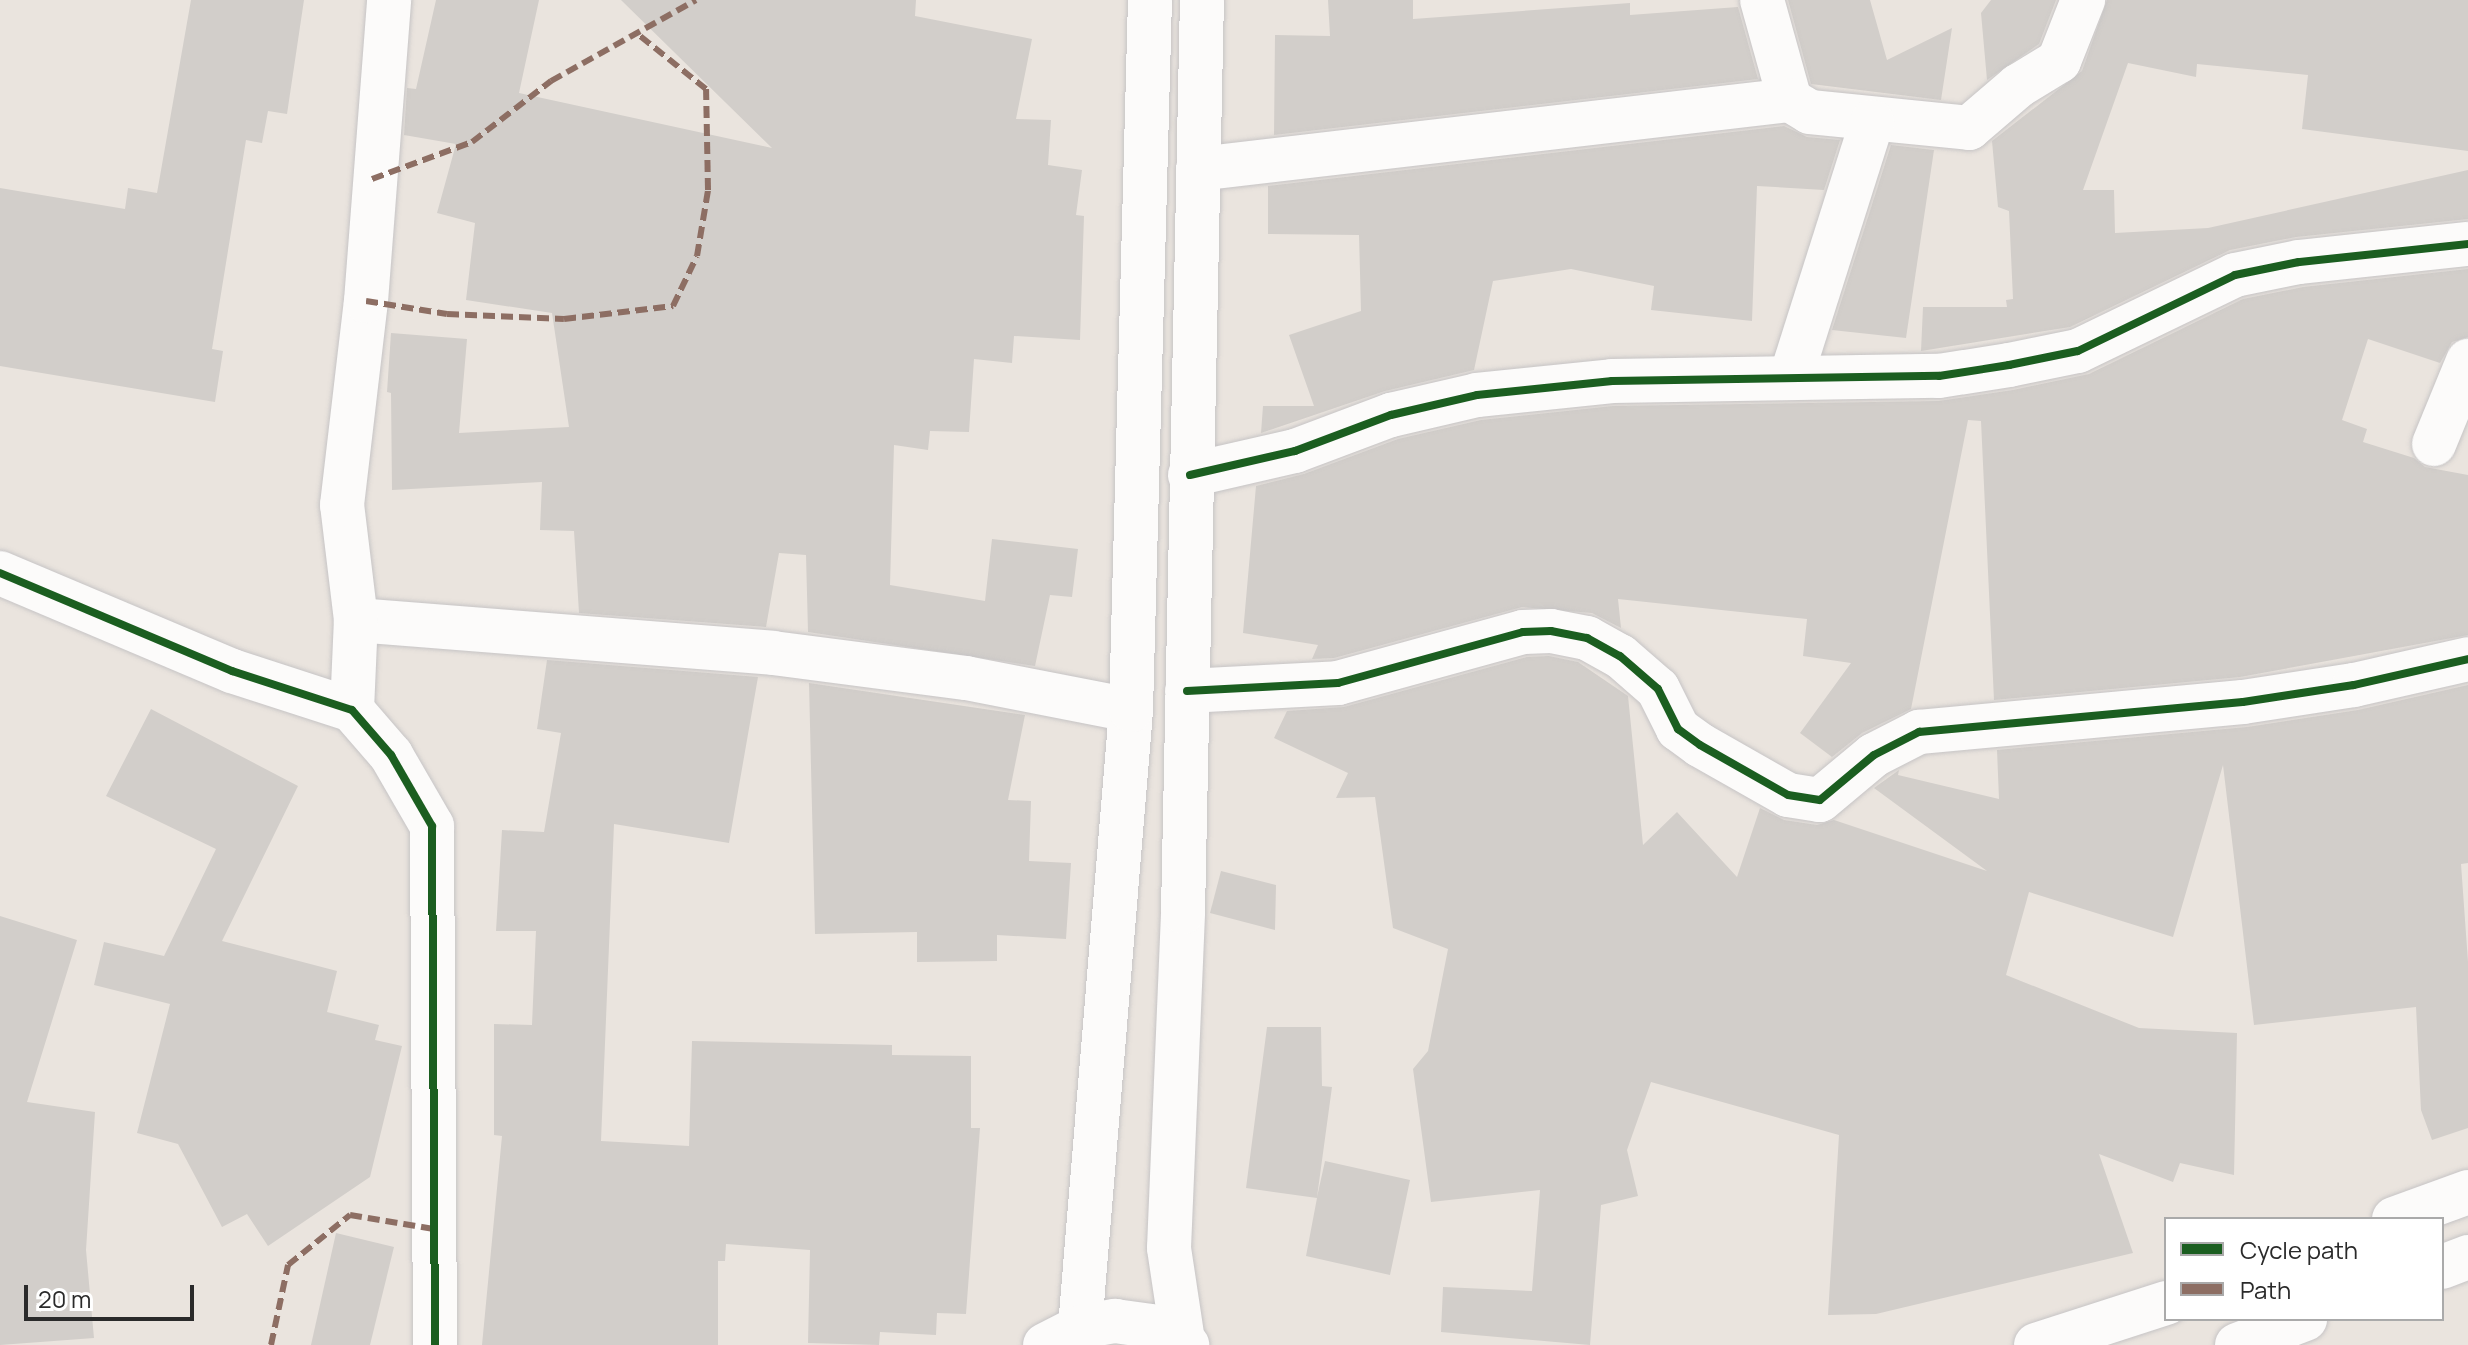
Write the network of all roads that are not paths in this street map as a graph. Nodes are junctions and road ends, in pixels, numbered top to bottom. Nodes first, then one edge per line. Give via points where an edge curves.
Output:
1 (389, 0) edge
2 (1150, 0) edge
3 (1202, 0) edge
4 (1762, 0) edge
5 (2083, 0) edge
6 (1790, 100) junction
7 (1872, 122) junction
8 (1198, 169) junction
9 (2468, 244) edge
10 (2468, 361) edge
11 (1791, 377) junction
12 (2434, 444) dead end
13 (1190, 475) junction
14 (0, 573) edge
15 (356, 620) junction
16 (2468, 659) edge
17 (1187, 691) junction
18 (352, 710) junction
19 (1131, 710) junction
20 (2468, 1192) edge
21 (2399, 1217) edge
22 (2468, 1257) edge
23 (2444, 1266) edge
24 (2164, 1304) edge
25 (2300, 1321) edge
26 (1063, 1336) edge
27 (1185, 1343) edge
28 (435, 1345) edge
29 (2036, 1345) edge
30 (2237, 1345) edge

1 - 15 street via 366,301 342,505
2 - 19 street
3 - 8 street
4 - 6 street
5 - 7 street via 2059,61 2018,86 1969,128
6 - 7 street via 1810,112
6 - 8 street
7 - 11 street
8 - 13 street
9 - 11 street via 2299,262 2235,275 2078,351 2036,360 1939,376
10 - 12 street
11 - 13 street via 1612,381 1477,395 1391,415 1295,451
13 - 17 street
14 - 18 street via 232,671
15 - 18 street
15 - 19 street via 773,653 966,678
16 - 17 street via 2354,685 2243,702 1919,732 1874,755 1820,800 1788,795 1700,745 1678,729 1658,689 1620,656 1587,638 1551,631 1523,632 1338,683
17 - 27 street via 1169,1248
18 - 28 street via 391,755 432,826
19 - 26 street
20 - 21 street
22 - 23 street
24 - 29 street
25 - 30 street
26 - 27 street via 1133,1322

